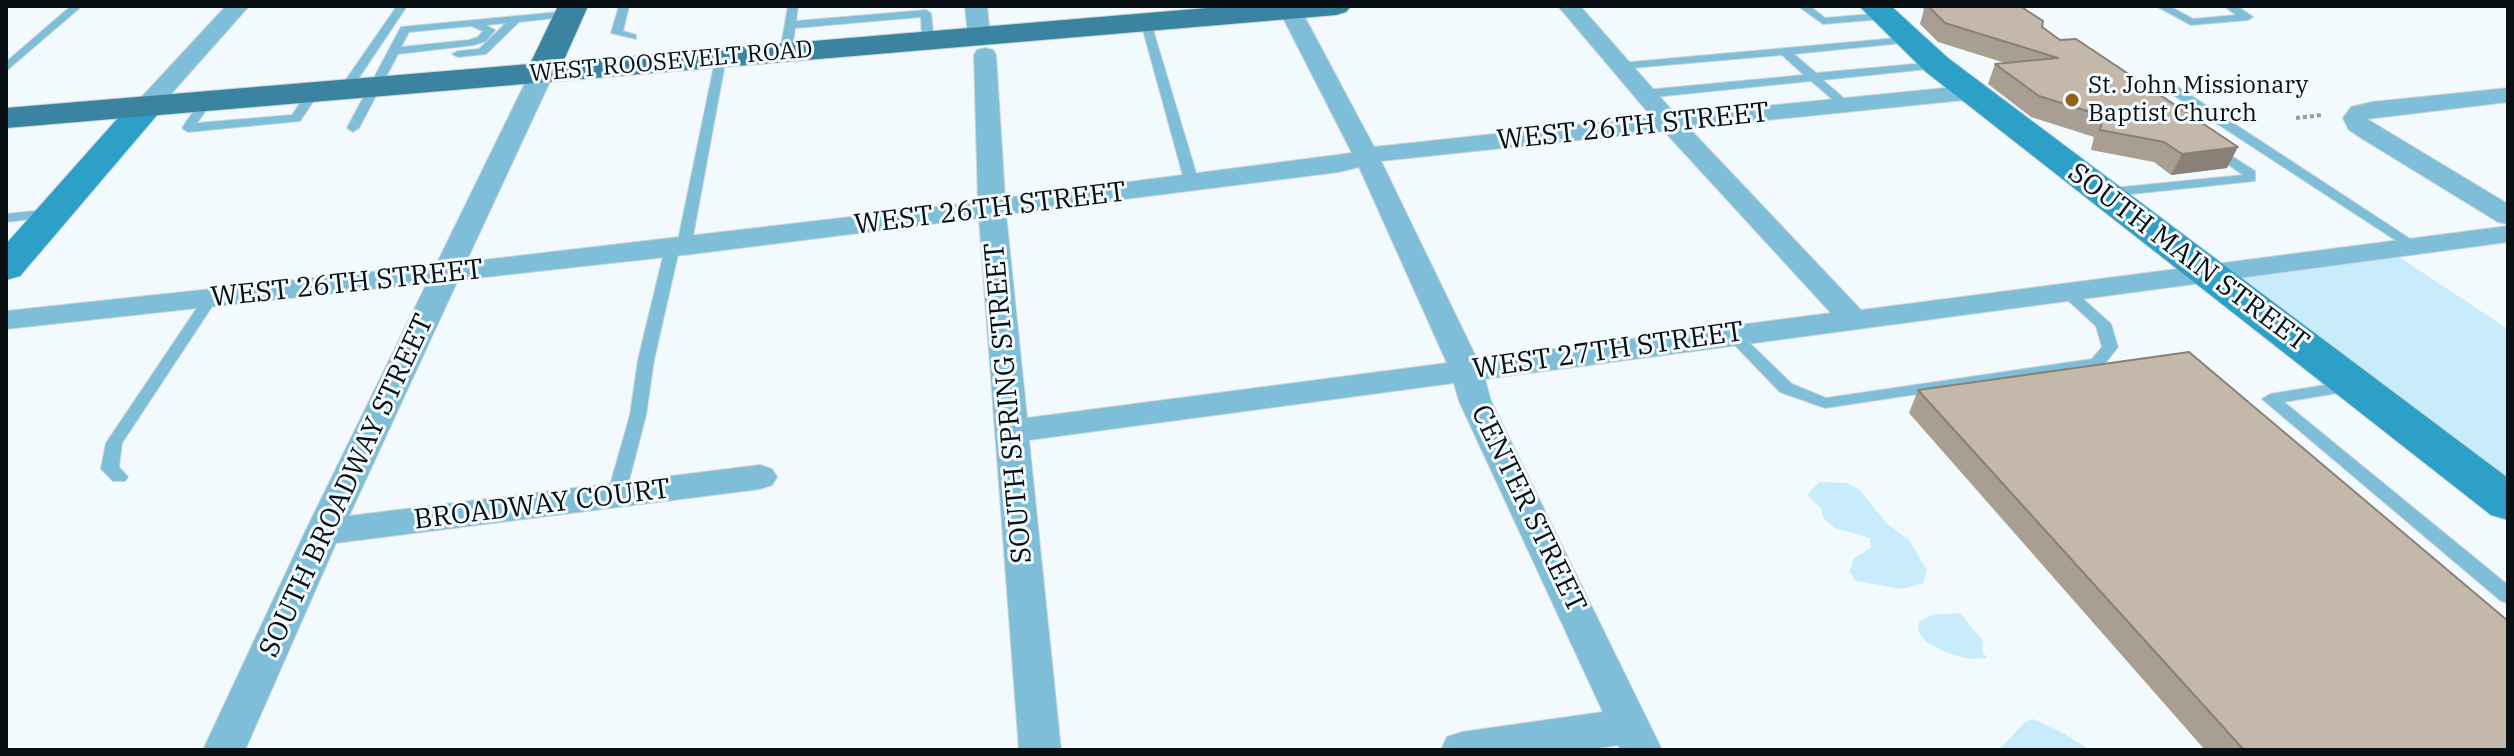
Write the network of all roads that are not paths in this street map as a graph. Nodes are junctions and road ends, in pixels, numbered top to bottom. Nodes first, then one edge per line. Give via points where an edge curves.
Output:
1 (77, 6) edge
2 (238, 6) edge
3 (402, 6) edge
4 (624, 6) edge
5 (793, 6) edge
6 (800, 6) edge
7 (1336, 6) edge
8 (1569, 6) edge
9 (1803, 6) edge
10 (2161, 6) edge
11 (2229, 6) edge
12 (1281, 9) edge
13 (571, 10) edge
14 (516, 19) junction
15 (927, 20) edge
16 (1146, 23) junction
17 (426, 26) junction
18 (405, 29) junction
19 (386, 30) junction
20 (980, 32) edge
21 (1901, 32) edge
22 (632, 37) dead end
23 (788, 38) junction
24 (1785, 51) junction
25 (720, 58) junction
26 (1620, 66) junction
27 (6, 68) edge
28 (542, 73) junction
29 (363, 77) junction
30 (1812, 77) junction
31 (2171, 88) dead end
32 (1974, 92) junction
33 (1645, 94) junction
34 (2508, 95) edge
35 (1844, 105) junction
36 (146, 107) junction
37 (6, 118) edge
38 (1671, 124) junction
39 (353, 128) dead end
40 (2196, 137) edge
41 (1365, 155) junction
42 (1192, 183) junction
43 (2103, 193) junction
44 (992, 209) junction
45 (54, 213) junction
46 (2508, 216) edge
47 (6, 218) edge
48 (2508, 234) edge
49 (2414, 246) junction
50 (678, 248) junction
51 (6, 268) edge
52 (446, 272) junction
53 (2206, 273) junction
54 (2066, 291) junction
55 (210, 299) junction
56 (1853, 319) junction
57 (6, 320) edge
58 (1733, 335) junction
59 (1466, 370) junction
60 (2354, 385) junction
61 (1011, 431) junction
62 (119, 477) dead end
63 (760, 477) dead end
64 (616, 496) junction
65 (2508, 503) edge
66 (323, 532) junction
67 (2508, 596) edge
68 (1636, 738) edge
69 (224, 750) edge
70 (1040, 750) edge
71 (1462, 750) edge

1 - 27 lane
2 - 36 street
3 - 19 lane
4 - 22 lane via 617,33
5 - 6 lane
5 - 23 lane
7 - 12 main road, WEST ROOSEVELT ROAD
8 - 26 street
9 - 21 lane via 1823,21
10 - 11 lane via 2191,22 2248,17
12 - 16 main road, WEST ROOSEVELT ROAD
12 - 41 street, CENTER STREET
13 - 14 lane
13 - 28 main road, SOUTH BROADWAY STREET
14 - 17 lane
14 - 29 lane via 482,52
15 - 20 main road, WEST ROOSEVELT ROAD
15 - 23 main road, WEST ROOSEVELT ROAD
16 - 20 main road, WEST ROOSEVELT ROAD
16 - 42 lane
17 - 18 lane
17 - 29 lane via 483,25 490,30 482,39
18 - 19 lane
18 - 29 lane
19 - 29 lane
20 - 44 street, SOUTH SPRING STREET
21 - 24 lane
21 - 30 lane
21 - 32 street, SOUTH MAIN STREET
23 - 25 main road, WEST ROOSEVELT ROAD
24 - 26 lane
24 - 30 lane
25 - 28 main road, WEST ROOSEVELT ROAD
25 - 50 lane
26 - 33 street
28 - 29 main road, WEST ROOSEVELT ROAD
28 - 52 street, SOUTH BROADWAY STREET
29 - 36 main road, WEST ROOSEVELT ROAD
29 - 39 lane
30 - 33 lane
30 - 35 lane
31 - 49 lane
32 - 35 street, WEST 26TH STREET
32 - 43 street, SOUTH MAIN STREET
33 - 38 street
34 - 46 street via 2372,109 2355,118 2370,133
35 - 38 street, WEST 26TH STREET
36 - 37 main road, WEST ROOSEVELT ROAD
36 - 45 street
38 - 41 street, WEST 26TH STREET
38 - 56 street
40 - 43 lane via 2250,178
41 - 42 street, WEST 26TH STREET via 1339,164
41 - 59 street, CENTER STREET
42 - 44 street, WEST 26TH STREET
43 - 53 street, SOUTH MAIN STREET
44 - 50 street, WEST 26TH STREET
44 - 61 street, SOUTH SPRING STREET
45 - 47 lane
45 - 51 street
48 - 49 street, WEST 27TH STREET
49 - 53 street, WEST 27TH STREET
50 - 52 street, WEST 26TH STREET
50 - 64 lane
52 - 55 street, WEST 26TH STREET
52 - 66 street, SOUTH BROADWAY STREET
53 - 54 street, WEST 27TH STREET
53 - 60 street, SOUTH MAIN STREET
54 - 56 street, WEST 27TH STREET
54 - 58 lane via 2103,324 2110,347 2097,363 1825,403 1786,388
55 - 57 street, WEST 26TH STREET
55 - 62 lane via 114,443 110,469
56 - 58 street, WEST 27TH STREET
58 - 59 street, WEST 27TH STREET
59 - 61 street, WEST 27TH STREET
59 - 68 street, CENTER STREET via 1475,401
60 - 65 street, SOUTH MAIN STREET
60 - 67 lane via 2270,399
61 - 70 street, SOUTH SPRING STREET
63 - 64 street, BROADWAY COURT
64 - 66 street, BROADWAY COURT
66 - 69 street, SOUTH BROADWAY STREET
68 - 71 street

